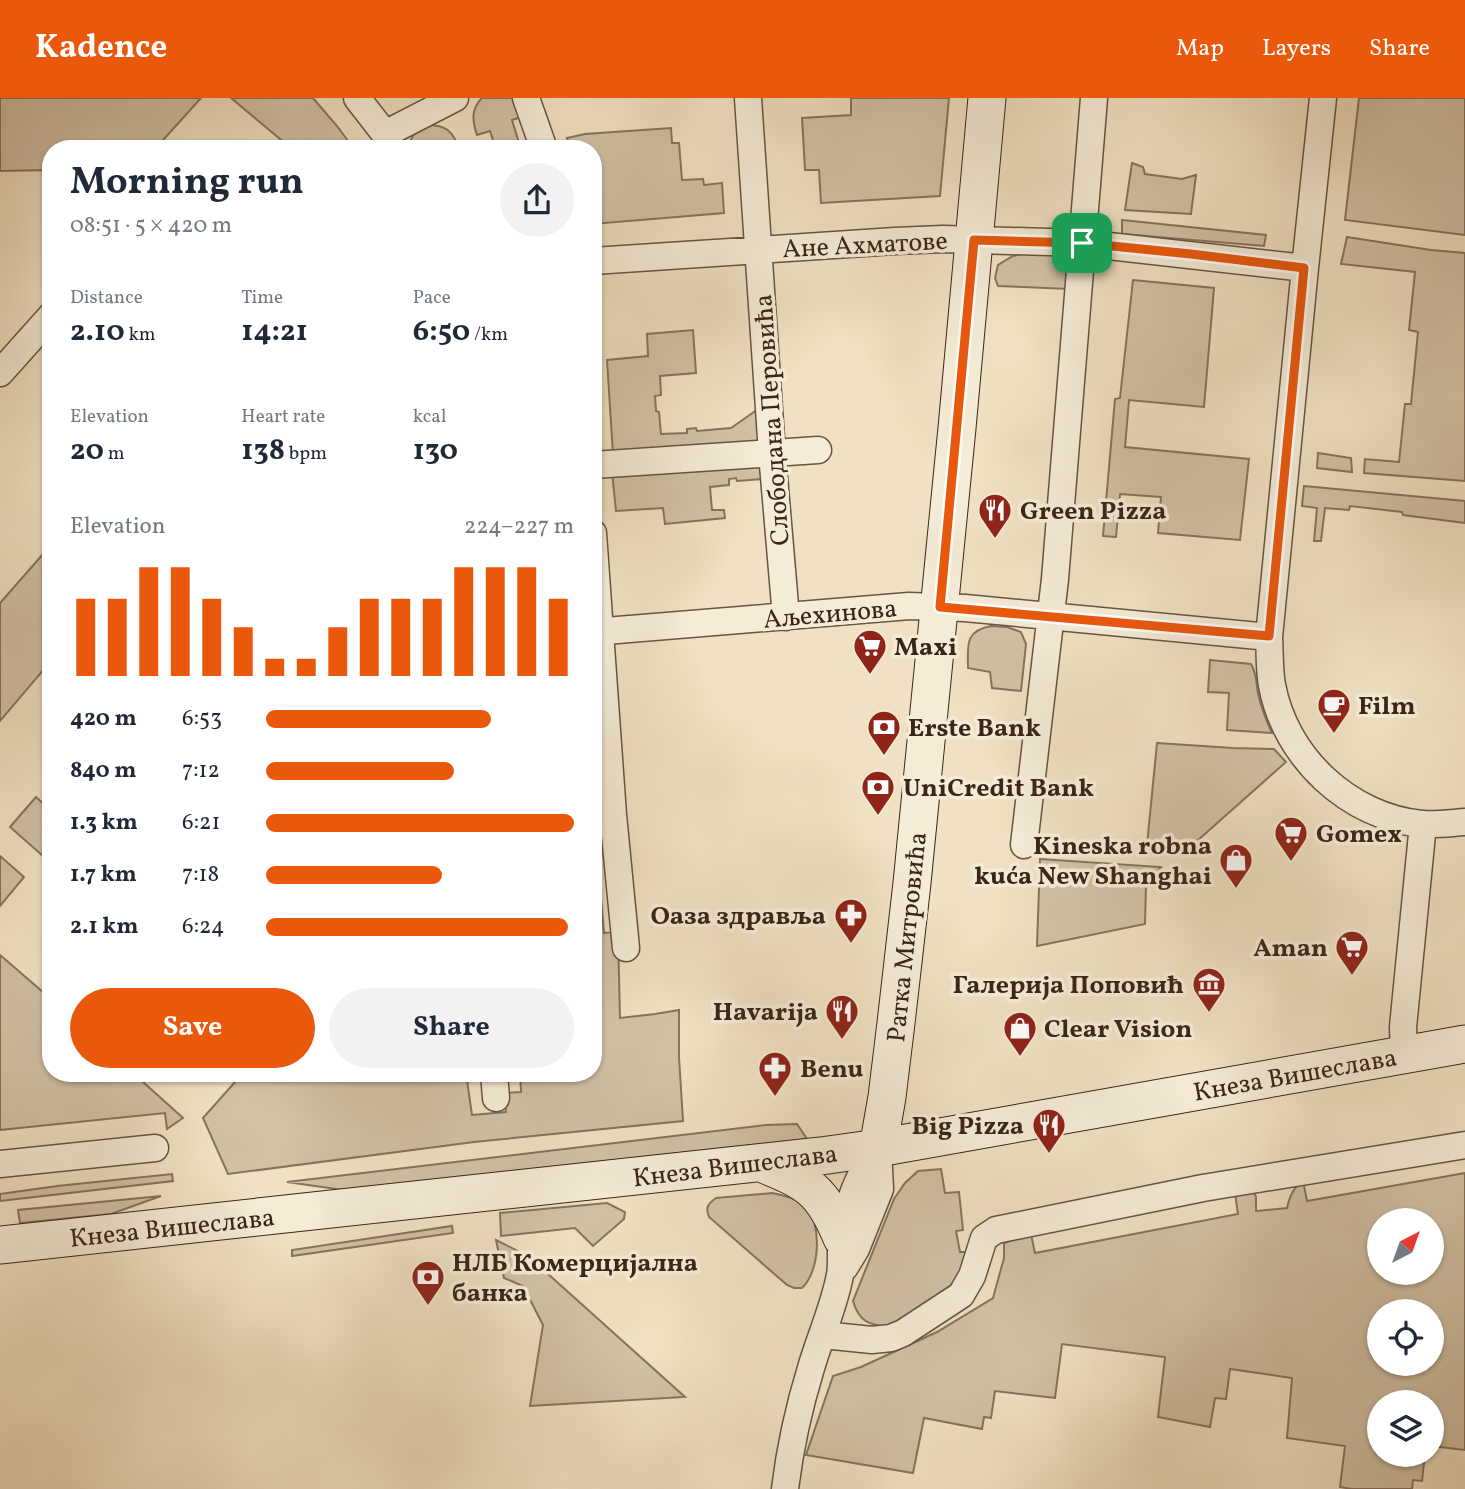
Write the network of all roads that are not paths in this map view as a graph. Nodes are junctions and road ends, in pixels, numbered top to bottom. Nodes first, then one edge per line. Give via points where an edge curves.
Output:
1 (357, 98) edge
2 (455, 98) edge
3 (526, 98) edge
4 (748, 98) edge
5 (987, 98) edge
6 (1094, 98) edge
7 (1323, 98) edge
8 (387, 140) edge
9 (390, 140) edge
10 (541, 140) edge
11 (974, 240) junction
12 (1082, 243) junction
13 (760, 250) junction
14 (602, 260) edge
15 (1304, 268) junction
16 (42, 326) edge
17 (0, 373) edge
18 (818, 450) dead end
19 (772, 453) junction
20 (602, 464) edge
21 (940, 607) junction
22 (1050, 616) junction
23 (786, 617) junction
24 (602, 632) edge
25 (1269, 636) junction
26 (602, 689) edge
27 (1465, 822) edge
28 (1423, 824) junction
29 (1024, 845) dead end
30 (626, 948) dead end
31 (1465, 1044) edge
32 (1404, 1056) junction
33 (1465, 1145) edge
34 (155, 1148) dead end
35 (878, 1148) junction
36 (760, 1163) junction
37 (0, 1164) edge
38 (842, 1238) junction
39 (0, 1245) edge
40 (840, 1274) junction
41 (823, 1335) junction
42 (785, 1489) edge

1 - 8 street
2 - 9 street
3 - 10 street
4 - 13 street, Слободана Перовића
5 - 11 main road, Ратка Митровића
6 - 12 street
7 - 15 street
11 - 12 street, Ане Ахматове
11 - 13 street, Ане Ахматове
11 - 21 main road, Ратка Митровића
12 - 15 street, Ане Ахматове
12 - 22 street
13 - 14 street, Ане Ахматове
13 - 19 street, Слободана Перовића
15 - 25 street
16 - 17 street
18 - 19 street
19 - 20 street
19 - 23 street, Слободана Перовића
21 - 22 street, Аљехинова
21 - 23 street, Аљехинова
21 - 35 main road, Ратка Митровића via 904,962
22 - 25 street, Аљехинова
22 - 29 street
23 - 24 street, Аљехинова
25 - 28 street via 1278,708 1308,762 1342,793 1367,808
26 - 30 street
27 - 28 street
28 - 32 street via 1402,1027
31 - 32 main road, Кнеза Вишеслава
32 - 35 main road, Кнеза Вишеслава
33 - 41 street via 1215,1186 996,1230 984,1238 961,1295 902,1333 872,1340
34 - 37 street
35 - 36 main road, Кнеза Вишеслава
35 - 38 street via 860,1175
35 - 40 street via 880,1189 856,1249
36 - 38 main road via 810,1186 826,1205
36 - 39 main road, Кнеза Вишеслава
38 - 40 street
40 - 41 street
41 - 42 street via 797,1419

